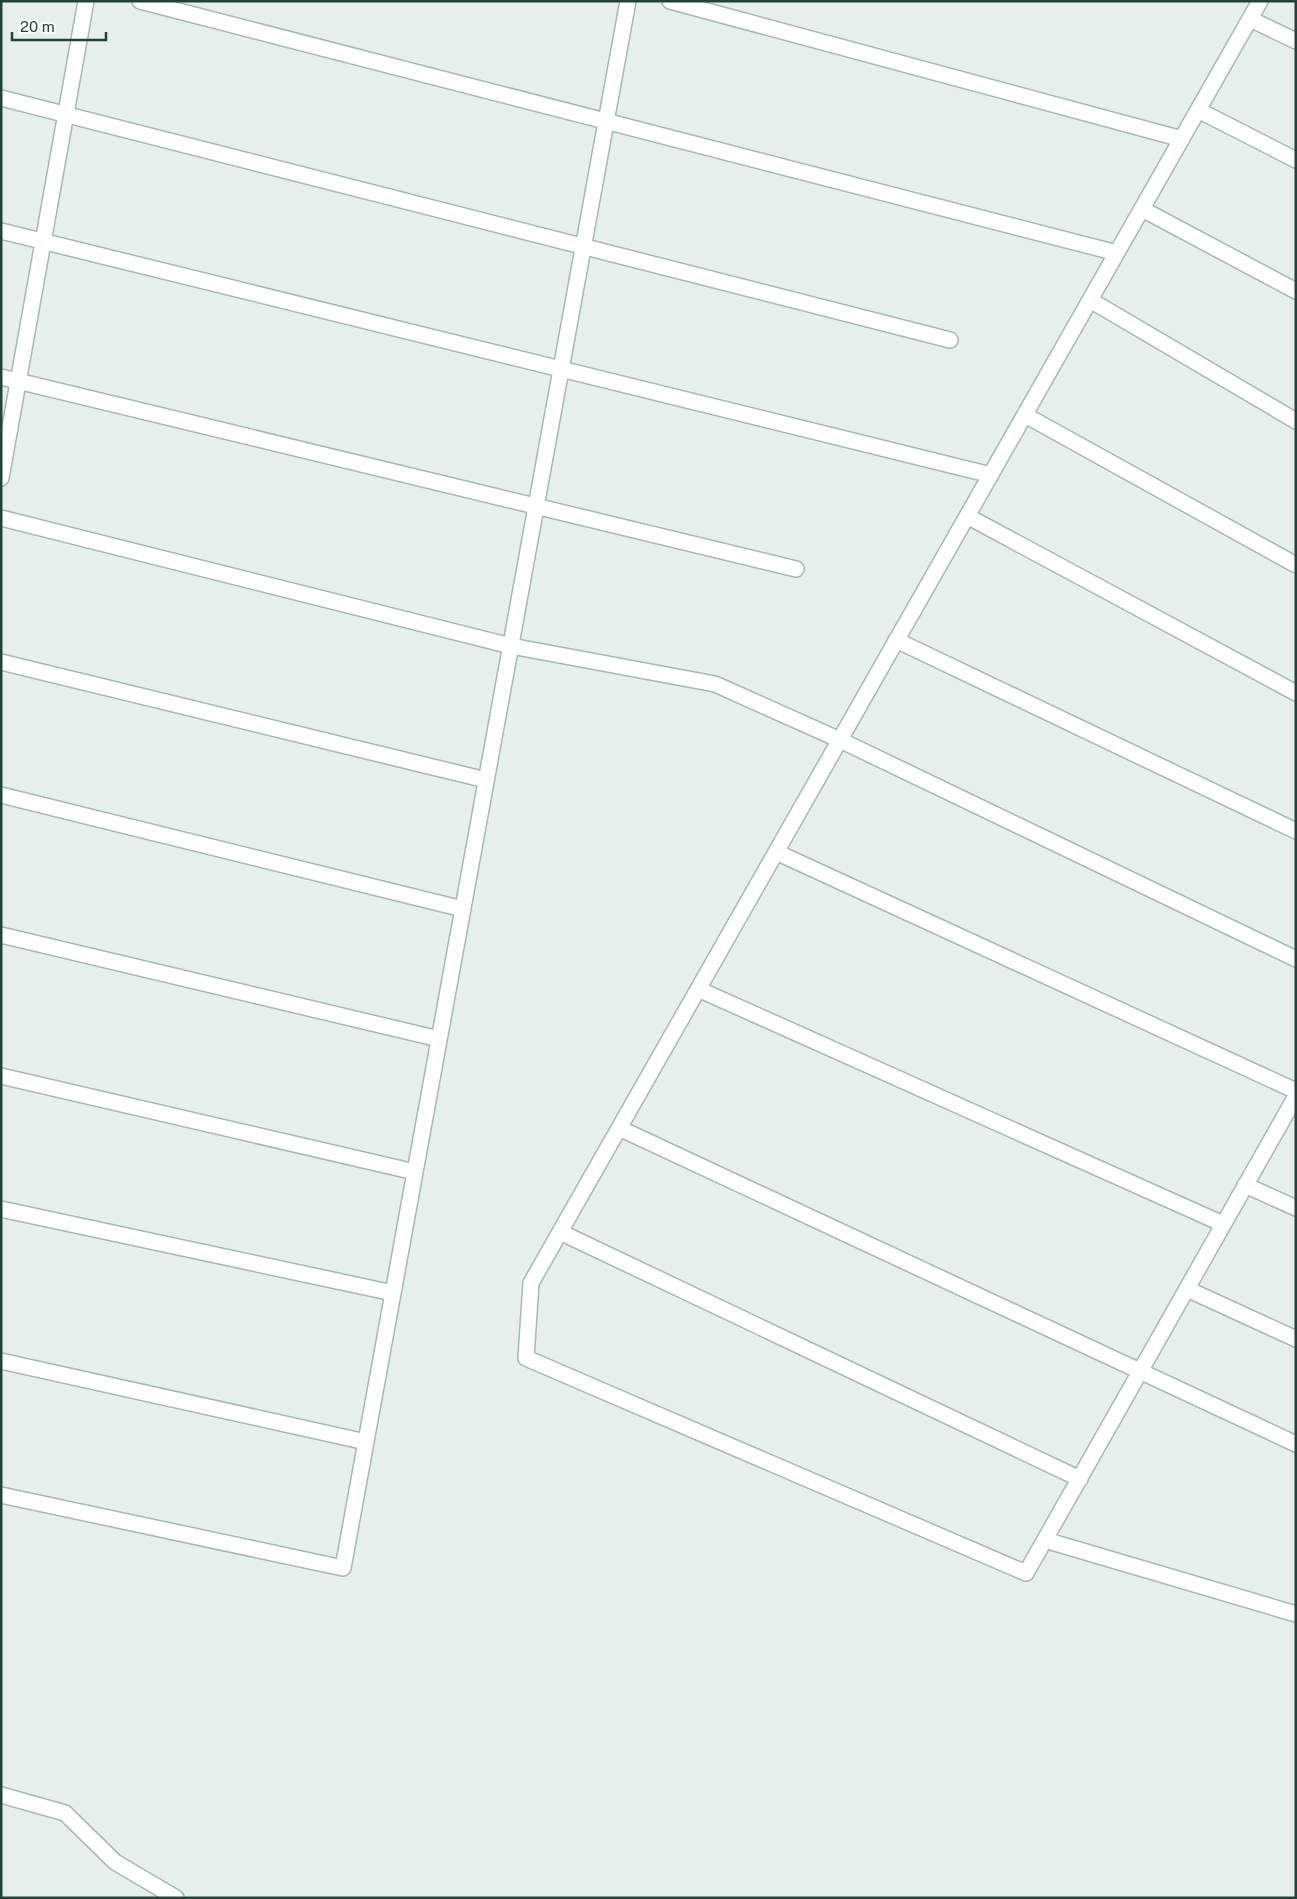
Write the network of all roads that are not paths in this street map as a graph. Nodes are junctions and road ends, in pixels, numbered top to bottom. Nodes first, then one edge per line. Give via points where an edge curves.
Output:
1 (86, 1) edge
2 (140, 1) edge
3 (628, 1) edge
4 (670, 1) edge
5 (1260, 1) edge
6 (1250, 19) junction
7 (1296, 41) edge
8 (1, 98) edge
9 (1198, 110) junction
10 (66, 115) junction
11 (607, 122) junction
12 (1182, 139) junction
13 (1296, 160) edge
14 (1142, 210) junction
15 (1, 231) edge
16 (43, 242) junction
17 (584, 247) junction
18 (1117, 253) junction
19 (1296, 291) edge
20 (1090, 300) junction
21 (950, 340) dead end
22 (562, 369) junction
23 (1, 378) edge
24 (18, 382) junction
25 (1025, 415) junction
26 (1296, 421) edge
27 (991, 475) junction
28 (1, 478) edge
29 (537, 506) junction
30 (967, 516) junction
31 (1, 518) edge
32 (1296, 565) edge
33 (796, 569) dead end
34 (896, 640) junction
35 (511, 646) junction
36 (1, 662) edge
37 (1296, 692) edge
38 (840, 740) junction
39 (486, 780) junction
40 (1, 795) edge
41 (1296, 831) edge
42 (776, 852) junction
43 (463, 909) junction
44 (1, 935) edge
45 (1296, 959) edge
46 (698, 989) junction
47 (439, 1039) junction
48 (1, 1076) edge
49 (1296, 1091) edge
50 (1296, 1096) edge
51 (619, 1128) junction
52 (415, 1172) junction
53 (1245, 1185) junction
54 (1296, 1208) edge
55 (1, 1209) edge
56 (1223, 1224) junction
57 (560, 1232) junction
58 (1187, 1289) junction
59 (393, 1293) junction
60 (1296, 1339) edge
61 (1, 1362) edge
62 (1140, 1371) junction
63 (366, 1442) junction
64 (1296, 1444) edge
65 (1080, 1478) junction
66 (1, 1495) edge
67 (1045, 1540) junction
68 (1296, 1614) edge
69 (1, 1795) edge
70 (176, 1898) edge

1 - 10 street
2 - 11 street
3 - 11 street
4 - 12 street
5 - 6 street
6 - 7 street
6 - 9 street
8 - 10 street
9 - 12 street
9 - 13 street
10 - 16 street
10 - 17 street
11 - 17 street
11 - 18 street
12 - 14 street
14 - 18 street
14 - 19 street
15 - 16 street
16 - 22 street
16 - 24 street
17 - 21 street
17 - 22 street
18 - 20 street
20 - 25 street
20 - 26 street
22 - 27 street
22 - 29 street
23 - 24 street
24 - 28 street
24 - 29 street
25 - 27 street
25 - 32 street
27 - 30 street
29 - 33 street
29 - 35 street
30 - 34 street
30 - 37 street
31 - 35 street
34 - 38 street
34 - 41 street
35 - 38 street via 715,684
35 - 39 street
36 - 39 street
38 - 42 street
38 - 45 street
39 - 43 street
40 - 43 street
42 - 46 street
42 - 49 street
43 - 47 street
44 - 47 street
46 - 51 street
46 - 56 street
47 - 52 street
48 - 52 street
50 - 53 street
51 - 57 street
51 - 62 street
52 - 59 street
53 - 54 street
53 - 56 street
55 - 59 street
56 - 58 street
57 - 65 street
57 - 67 street via 531,1283 526,1358 1026,1573
58 - 60 street
58 - 62 street
59 - 63 street
61 - 63 street
62 - 64 street
62 - 65 street
63 - 66 street via 343,1568
65 - 67 street
67 - 68 street
69 - 70 street via 65,1813 115,1862

